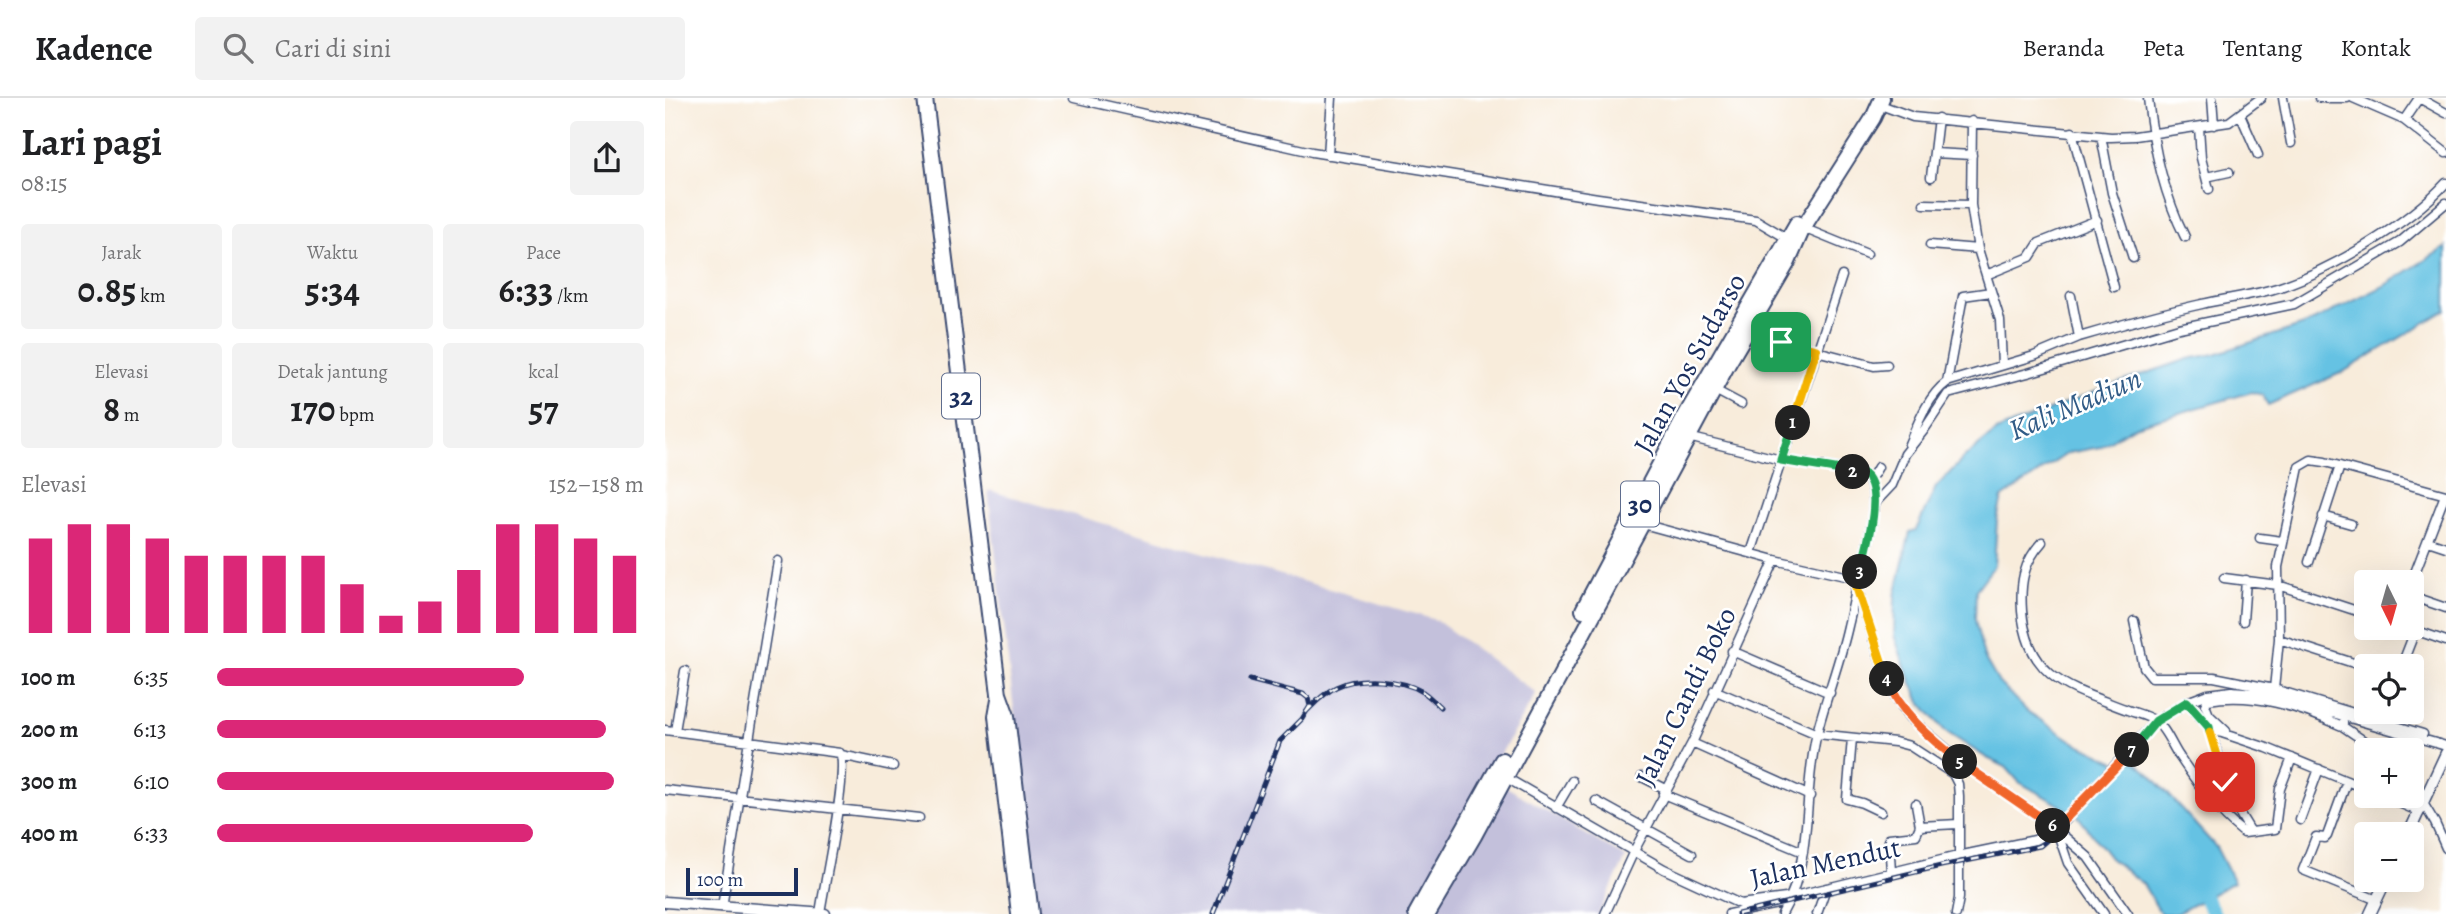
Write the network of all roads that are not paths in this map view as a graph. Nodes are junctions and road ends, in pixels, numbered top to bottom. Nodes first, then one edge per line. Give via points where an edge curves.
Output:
1 (925, 98) edge
2 (1074, 98) edge
3 (1332, 98) edge
4 (2148, 98) edge
5 (2212, 98) edge
6 (2261, 98) edge
7 (2283, 98) edge
8 (2319, 98) edge
9 (2347, 98) edge
10 (2353, 98) edge
11 (1880, 101) edge
12 (2446, 113) edge
13 (2240, 114) junction
14 (1938, 118) junction
15 (2405, 120) junction
16 (1972, 121) junction
17 (2214, 125) junction
18 (2199, 127) junction
19 (2071, 132) junction
20 (2152, 134) junction
21 (2101, 136) junction
22 (2291, 142) dead end
23 (1934, 153) junction
24 (2446, 153) edge
25 (1328, 155) junction
26 (1972, 155) junction
27 (2258, 155) dead end
28 (2229, 172) dead end
29 (1931, 177) dead end
30 (2206, 177) junction
31 (2446, 183) edge
32 (2209, 189) dead end
33 (2446, 203) edge
34 (1924, 204) dead end
35 (1971, 205) junction
36 (2098, 220) junction
37 (1803, 228) junction
38 (2185, 237) dead end
39 (1787, 239) junction
40 (1930, 245) dead end
41 (1977, 249) junction
42 (1867, 254) dead end
43 (2133, 258) dead end
44 (1783, 259) junction
45 (1986, 275) junction
46 (1842, 276) dead end
47 (2114, 287) dead end
48 (1991, 292) junction
49 (2071, 296) dead end
50 (1747, 333) junction
51 (2079, 337) junction
52 (1816, 350) junction
53 (1887, 365) dead end
54 (2002, 365) junction
55 (1947, 382) junction
56 (1713, 389) junction
57 (1741, 404) dead end
58 (1688, 437) junction
59 (1905, 454) junction
60 (1781, 460) junction
61 (2340, 466) junction
62 (1878, 467) dead end
63 (1867, 477) junction
64 (2446, 495) edge
65 (1879, 500) junction
66 (2323, 516) junction
67 (1643, 524) junction
68 (2351, 524) dead end
69 (2260, 538) dead end
70 (2282, 541) junction
71 (2428, 541) junction
72 (2042, 542) dead end
73 (2446, 547) edge
74 (1751, 553) junction
75 (778, 561) dead end
76 (1775, 561) junction
77 (2309, 562) dead end
78 (2416, 570) edge
79 (2224, 578) dead end
80 (2246, 580) junction
81 (1858, 584) junction
82 (2279, 585) junction
83 (2424, 600) edge
84 (2446, 608) edge
85 (1589, 609) junction
86 (2354, 610) edge
87 (2134, 621) dead end
88 (2243, 621) dead end
89 (2424, 632) edge
90 (2445, 638) edge
91 (2279, 639) junction
92 (1732, 651) junction
93 (2354, 663) edge
94 (685, 671) dead end
95 (2274, 689) junction
96 (1714, 690) junction
97 (1830, 693) junction
98 (2187, 702) junction
99 (2354, 712) edge
100 (2156, 721) junction
101 (2343, 721) junction
102 (2354, 721) edge
103 (2394, 724) edge
104 (2209, 727) junction
105 (665, 730) edge
106 (675, 731) junction
107 (1817, 734) junction
108 (2234, 736) junction
109 (1852, 738) junction
110 (2363, 738) edge
111 (749, 739) junction
112 (1692, 743) junction
113 (2446, 744) edge
114 (2446, 752) edge
115 (841, 755) junction
116 (2292, 758) junction
117 (893, 765) dead end
118 (2319, 769) junction
119 (1642, 776) dead end
120 (1504, 777) junction
121 (1572, 781) dead end
122 (2347, 781) junction
123 (2354, 784) edge
124 (665, 790) edge
125 (1664, 792) junction
126 (1810, 796) junction
127 (739, 800) junction
128 (1596, 801) dead end
129 (2424, 801) edge
130 (1916, 804) dead end
131 (1556, 808) junction
132 (2421, 808) joint
133 (837, 810) junction
134 (1881, 812) dead end
135 (919, 818) dead end
136 (2300, 820) dead end
137 (2415, 822) edge
138 (1958, 824) junction
139 (1920, 826) junction
140 (1645, 828) junction
141 (2057, 829) junction
142 (2251, 832) junction
143 (2446, 848) edge
144 (1634, 851) junction
145 (1803, 852) junction
146 (1692, 854) dead end
147 (1958, 856) junction
148 (1891, 872) junction
149 (1826, 888) junction
150 (2381, 892) edge
151 (1789, 898) junction
152 (2377, 900) junction
153 (665, 902) edge
154 (722, 907) junction
155 (1735, 910) edge
156 (1025, 913) edge
157 (822, 914) edge
158 (1013, 914) edge
159 (1416, 914) edge
160 (1428, 914) edge
161 (1605, 914) edge
162 (1782, 914) edge
163 (1817, 914) edge
164 (1957, 914) edge
165 (2103, 914) edge
166 (2128, 914) edge
167 (2370, 914) edge

1 - 156 highway, 32 via 999,694 1007,716
2 - 25 street
3 - 25 street
4 - 20 street
5 - 17 street
6 - 13 street
7 - 22 street
8 - 9 street
10 - 15 street
11 - 14 street via 1913,117
11 - 37 highway, Jalan Yos Sudarso / 30
11 - 39 highway, Jalan Yos Sudarso / 30 via 1863,117
12 - 15 street via 2419,98
13 - 17 street
13 - 27 street
14 - 16 street
14 - 23 street
15 - 24 street
16 - 19 street
16 - 26 street
17 - 18 street
18 - 20 street
18 - 30 street
19 - 21 street
19 - 36 street
20 - 21 street
20 - 38 street via 2159,172
21 - 43 street via 2112,192
23 - 26 street
23 - 29 street
25 - 39 street via 1756,220
26 - 35 street
28 - 30 street
30 - 32 street
31 - 51 street via 2400,222 2309,276 2278,288
33 - 59 street via 2400,242 2294,304 2179,328 1948,394
34 - 35 street
35 - 41 street
36 - 45 street via 2039,243 2030,257
36 - 47 street
37 - 42 street
37 - 44 highway, Jalan Yos Sudarso / 30
39 - 44 highway, Jalan Yos Sudarso / 30
40 - 41 street
41 - 45 street
44 - 50 highway, Jalan Yos Sudarso / 30
44 - 85 highway, Jalan Yos Sudarso / 30 via 1684,418
45 - 48 street
46 - 52 street
48 - 54 street via 2000,320
48 - 55 street via 1963,296
49 - 51 street
50 - 52 street
50 - 56 highway, Jalan Yos Sudarso / 30
51 - 54 street
52 - 53 street via 1874,366
52 - 60 street
54 - 55 street
55 - 59 street via 1918,423
56 - 57 street
56 - 58 highway, Jalan Yos Sudarso / 30
58 - 60 street
58 - 67 highway, Jalan Yos Sudarso / 30
59 - 65 street via 1892,485
60 - 63 street
60 - 74 street
61 - 64 street
61 - 66 street
61 - 70 street via 2311,460 2299,467
62 - 63 street
63 - 65 street
64 - 71 street
65 - 81 street
66 - 68 street
66 - 77 street
67 - 74 street
67 - 85 highway, Jalan Yos Sudarso / 30
69 - 70 street
70 - 82 street
71 - 73 street
71 - 78 street
72 - 100 street via 2025,565 2021,593 2026,636 2042,668 2064,685
74 - 76 street
75 - 111 street
76 - 81 street
76 - 92 street, Jalan Candi Boko
79 - 80 street
80 - 82 street
80 - 88 street
81 - 97 street
81 - 141 street via 1890,687 1909,717 1965,765
82 - 86 street
82 - 91 street
83 - 84 street
85 - 120 highway, Jalan Yos Sudarso / 30
85 - 159 highway, Jalan Yos Sudarso / 30
87 - 95 street via 2144,667 2152,677 2214,677
89 - 90 street
91 - 93 street
91 - 95 street
92 - 96 street, Jalan Candi Boko
92 - 97 street
94 - 106 street
95 - 99 street
96 - 107 street
96 - 112 street, Jalan Candi Boko
97 - 107 street
98 - 100 street
98 - 101 street via 2220,692 2258,693
98 - 104 street
100 - 141 street
100 - 142 street via 2226,819 2243,832
101 - 102 street
101 - 108 street via 2270,701 2230,697 2206,702 2209,715
101 - 110 street
103 - 113 street
104 - 108 street
104 - 142 street via 2234,804
105 - 106 street
106 - 111 street
107 - 109 street
107 - 126 street
108 - 116 street
109 - 134 street via 1847,799
109 - 138 street via 1910,746 1953,774 1958,783
111 - 115 street
111 - 127 street
112 - 125 street, Jalan Candi Boko
112 - 126 street
114 - 129 street
115 - 117 street
115 - 133 street
116 - 118 street
116 - 142 street via 2280,789 2275,829
118 - 122 street
118 - 136 street
119 - 125 street
120 - 131 street, Jalan Mendut
120 - 160 highway, Jalan Yos Sudarso / 30
121 - 131 street
122 - 123 street
122 - 152 street via 2327,836 2316,837 2303,870
124 - 127 street
125 - 140 street, Jalan Candi Boko
125 - 145 street
126 - 145 street
127 - 133 street
127 - 154 street
128 - 140 street
130 - 139 street
131 - 144 street, Jalan Mendut
132 - 137 street
132 - 143 street
133 - 135 street
133 - 157 street
138 - 139 street
138 - 147 street
139 - 148 street via 1916,835 1889,838
140 - 144 street, Jalan Candi Boko
140 - 146 street
141 - 147 street, Jalan Mendut via 2035,840
141 - 165 street via 2068,863
141 - 166 street via 2088,857
144 - 155 street, Jalan Mendut
144 - 161 street, Jalan Candi Boko
145 - 151 street
147 - 148 street, Jalan Mendut
147 - 164 street
148 - 149 street, Jalan Mendut
149 - 151 street, Jalan Mendut
149 - 163 street
150 - 152 street
151 - 155 street, Jalan Mendut
151 - 162 street
152 - 167 street
153 - 154 street
154 - 157 street
156 - 158 street

